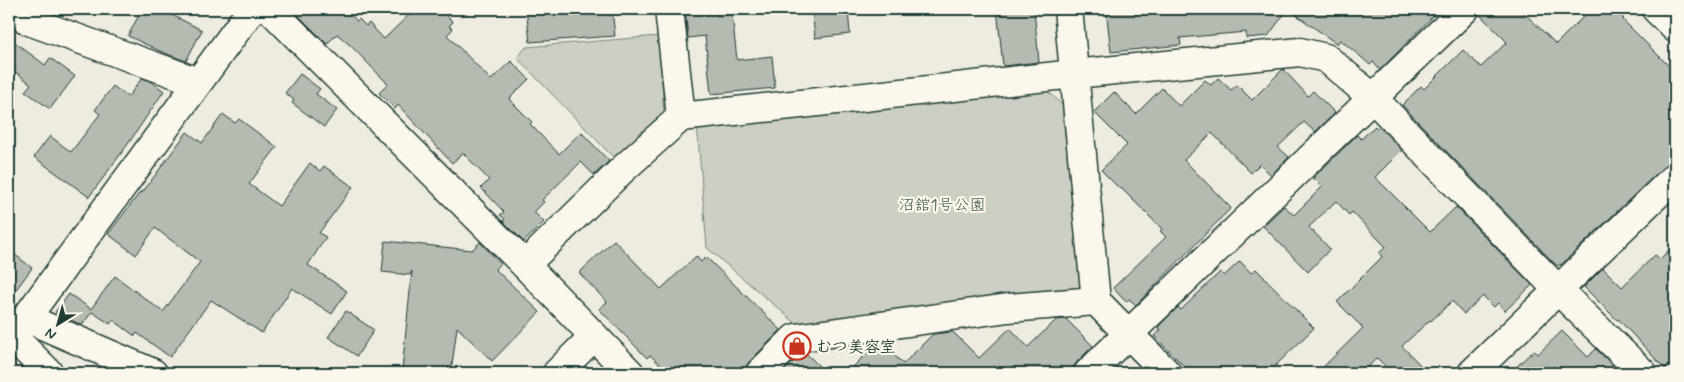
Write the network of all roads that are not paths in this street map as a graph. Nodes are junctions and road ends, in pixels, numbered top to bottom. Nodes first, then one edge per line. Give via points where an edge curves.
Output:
1 (22, 9) edge
2 (252, 9) edge
3 (270, 9) edge
4 (669, 9) edge
5 (1068, 9) edge
6 (1465, 9) edge
7 (1656, 9) edge
8 (1675, 28) edge
9 (1074, 74) junction
10 (198, 82) junction
11 (1373, 98) junction
12 (680, 117) junction
13 (1675, 177) edge
14 (525, 265) junction
15 (1558, 290) junction
16 (1096, 301) junction
17 (15, 329) edge
18 (1129, 334) junction
19 (594, 336) junction
20 (49, 373) edge
21 (153, 373) edge
22 (557, 373) edge
23 (630, 373) edge
24 (760, 373) edge
25 (1088, 373) edge
26 (1167, 373) edge
27 (1472, 373) edge
28 (1642, 373) edge

1 - 10 street via 24,18 29,21
2 - 10 street
3 - 14 street
4 - 12 street
5 - 9 street
6 - 11 street
7 - 8 street
9 - 11 street via 1300,52 1326,58
9 - 12 street
9 - 16 street
10 - 17 street
11 - 15 street
11 - 18 street
12 - 14 street
13 - 15 street
14 - 19 street
15 - 27 street
15 - 28 street
16 - 18 street
16 - 24 street via 1008,308 796,338
17 - 20 street
17 - 21 street
18 - 25 street
18 - 26 street
19 - 22 street
19 - 23 street

